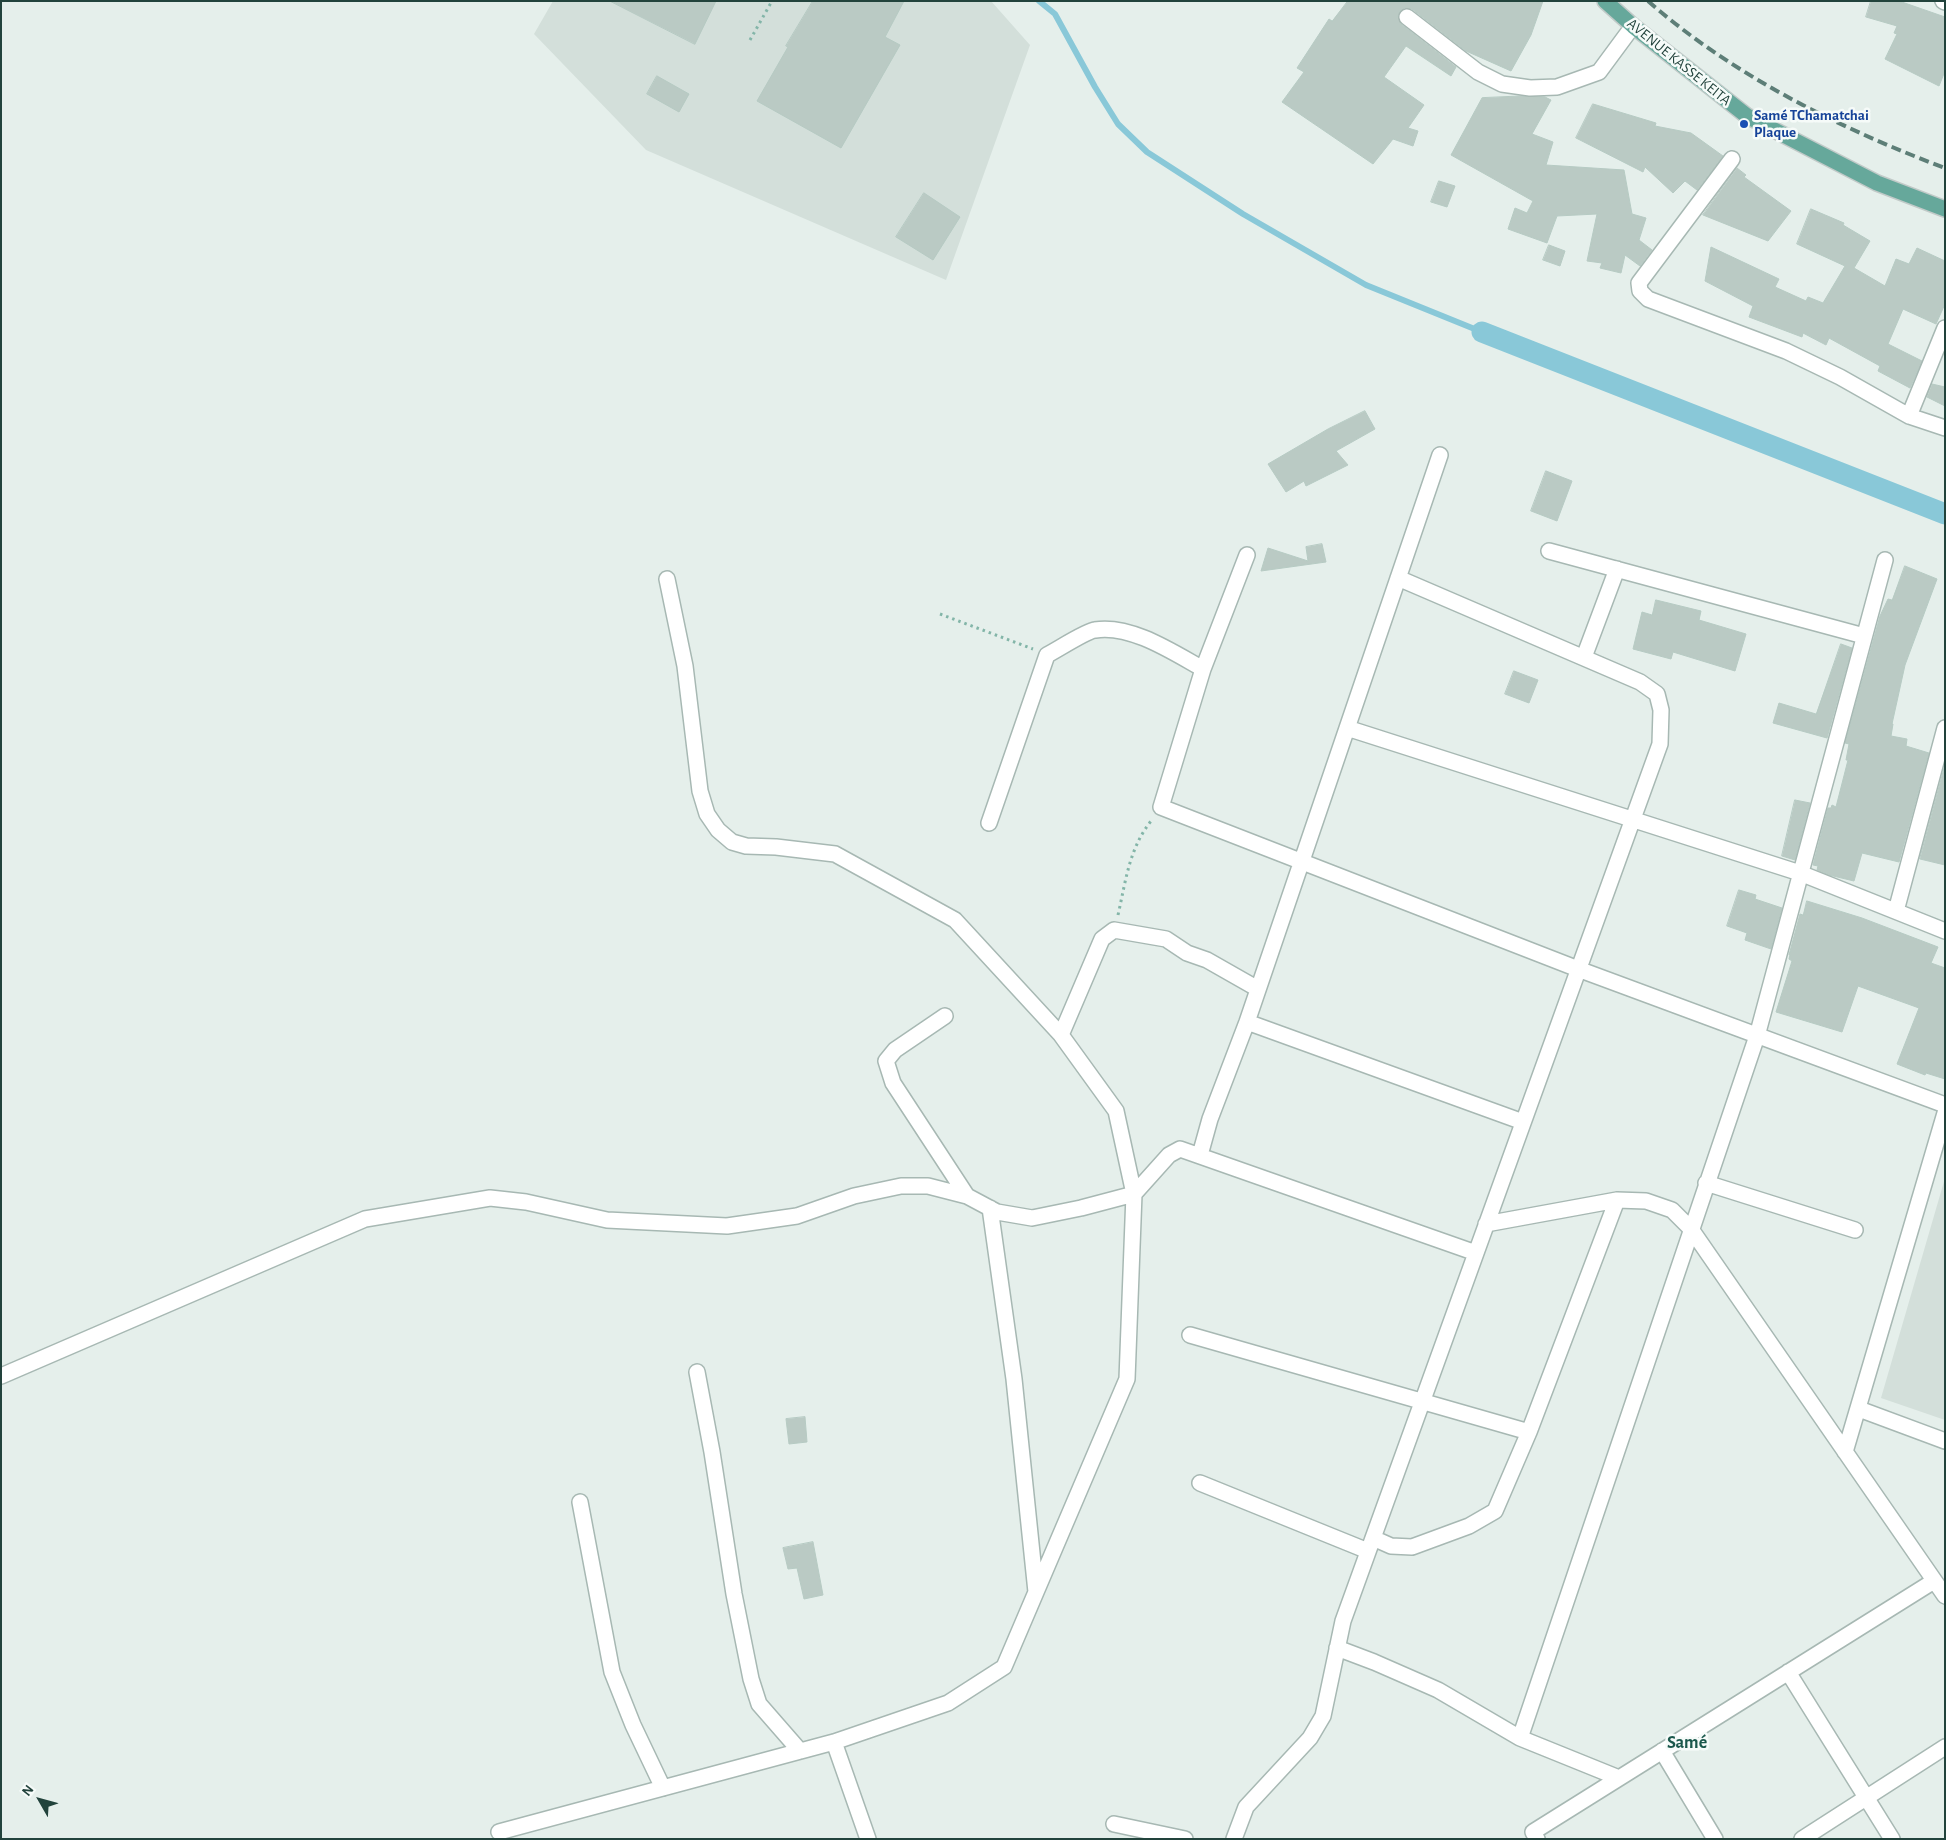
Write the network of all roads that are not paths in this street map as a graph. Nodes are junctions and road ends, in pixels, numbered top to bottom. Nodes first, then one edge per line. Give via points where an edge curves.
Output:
1 (1605, 1) edge
2 (1407, 17) dead end
3 (1633, 26) junction
4 (1732, 158) dead end
5 (1945, 209) edge
6 (1945, 328) edge
7 (1909, 416) junction
8 (1945, 428) edge
9 (1440, 455) dead end
10 (1549, 551) dead end
11 (1247, 555) dead end
12 (1885, 560) dead end
13 (1617, 569) junction
14 (1398, 578) junction
15 (667, 579) dead end
16 (1864, 636) junction
17 (1584, 657) junction
18 (1203, 669) junction
19 (1347, 728) junction
20 (1945, 728) edge
21 (1632, 819) junction
22 (988, 823) dead end
23 (1302, 862) junction
24 (1800, 874) junction
25 (1896, 912) junction
26 (1945, 931) edge
27 (1578, 969) junction
28 (1258, 989) junction
29 (944, 1016) dead end
30 (1247, 1022) junction
31 (1061, 1035) junction
32 (1757, 1036) junction
33 (1945, 1105) edge
34 (1945, 1113) edge
35 (1523, 1122) junction
36 (1200, 1155) junction
37 (1706, 1183) junction
38 (1134, 1194) junction
39 (967, 1196) junction
40 (1617, 1200) junction
41 (990, 1208) junction
42 (1486, 1224) junction
43 (1691, 1229) junction
44 (1855, 1230) dead end
45 (1476, 1253) junction
46 (1190, 1335) dead end
47 (697, 1372) dead end
48 (1, 1376) edge
49 (1422, 1402) junction
50 (1859, 1409) junction
51 (1529, 1432) junction
52 (1945, 1441) edge
53 (1845, 1452) junction
54 (1200, 1483) dead end
55 (580, 1502) dead end
56 (1370, 1545) junction
57 (1934, 1581) junction
58 (1036, 1594) junction
59 (1945, 1596) edge
60 (1337, 1648) junction
61 (1788, 1672) junction
62 (1520, 1738) junction
63 (834, 1742) junction
64 (1945, 1747) edge
65 (1662, 1751) junction
66 (800, 1752) junction
67 (1619, 1778) junction
68 (663, 1788) junction
69 (1866, 1797) junction
70 (1114, 1824) dead end
71 (499, 1832) dead end
72 (868, 1839) edge
73 (1185, 1839) edge
74 (1234, 1839) edge
75 (1537, 1839) edge
76 (1715, 1839) edge
77 (1802, 1839) edge
78 (1892, 1839) edge

1 - 3 main road, AVENUE KASSE KEITA
2 - 3 street via 1478,72 1502,84 1530,88 1557,87 1599,72
3 - 5 main road, AVENUE KASSE KEITA via 1747,116 1877,183
4 - 7 street via 1639,283 1640,291 1648,299 1786,351
6 - 7 street
7 - 8 street
9 - 14 street
10 - 13 street
11 - 18 street
12 - 16 street
13 - 16 street
13 - 17 street
14 - 17 street
14 - 19 street
15 - 31 street via 685,666 700,791 707,814 718,830 732,842 746,846 835,854 955,920
16 - 24 street
17 - 21 street via 1640,682 1658,694 1660,744
18 - 22 street via 1153,641 1121,631 1095,630 1047,655
18 - 23 street via 1161,807
19 - 21 street
19 - 23 street
20 - 25 street
21 - 24 street
21 - 27 street
23 - 27 street
23 - 28 street
24 - 25 street
24 - 32 street
25 - 26 street
27 - 32 street
27 - 35 street
28 - 30 street
28 - 31 street via 1166,939 1114,930 1102,939
29 - 39 street via 895,1050 886,1061 893,1083
30 - 35 street
30 - 36 street via 1210,1118
31 - 38 street via 1116,1112
32 - 33 street
32 - 37 street
34 - 50 street
35 - 42 street
36 - 38 street via 1180,1149 1169,1155
36 - 45 street
37 - 43 street
37 - 44 street
38 - 41 street via 1032,1218
38 - 58 street via 1128,1380
39 - 41 street
39 - 48 street via 928,1186 901,1186 854,1196 797,1216 728,1226 607,1220 526,1202 490,1198 365,1219
40 - 42 street
40 - 43 street via 1646,1200 1672,1210
40 - 51 street
41 - 58 street via 1014,1379
42 - 45 street
43 - 53 street
43 - 62 street
45 - 49 street
46 - 49 street
47 - 66 street via 751,1678 759,1704
49 - 51 street
49 - 56 street
50 - 52 street
50 - 53 street
51 - 56 street via 1494,1512 1469,1526 1412,1547
53 - 57 street
54 - 56 street
55 - 68 street via 612,1672 633,1726
56 - 60 street via 1343,1620
57 - 59 street
57 - 61 street
58 - 63 street via 1004,1667 948,1704
60 - 62 street via 1438,1690
60 - 74 street via 1323,1716 1310,1738 1246,1807
61 - 65 street
61 - 69 street
62 - 67 street
63 - 66 street
63 - 72 street
64 - 69 street
65 - 67 street
65 - 76 street
66 - 68 street
67 - 75 street via 1533,1832
68 - 71 street
69 - 77 street
69 - 78 street
70 - 73 street

